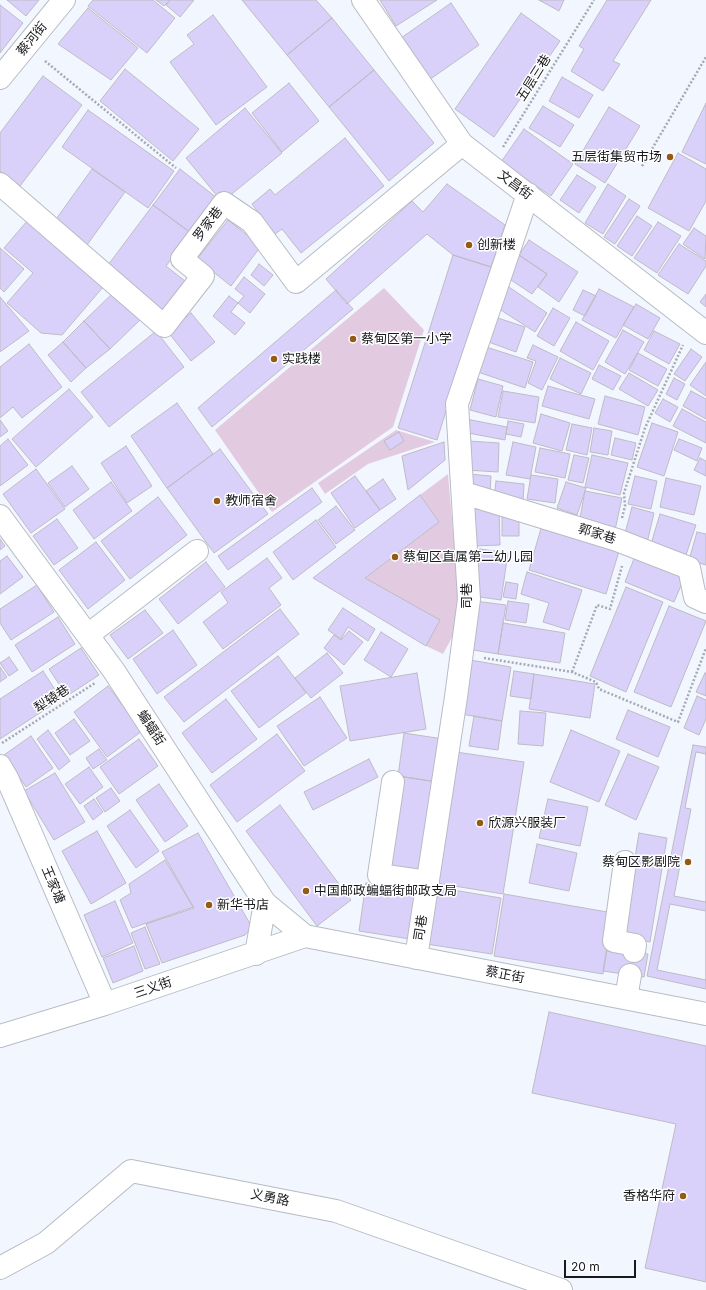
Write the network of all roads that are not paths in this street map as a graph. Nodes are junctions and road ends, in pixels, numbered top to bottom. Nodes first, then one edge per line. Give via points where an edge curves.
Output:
1 (64, 0) edge
2 (363, 0) edge
3 (0, 78) edge
4 (462, 144) junction
5 (0, 184) edge
6 (528, 194) junction
7 (701, 328) edge
8 (464, 493) junction
9 (0, 516) edge
10 (197, 551) dead end
11 (706, 602) edge
12 (88, 635) junction
13 (0, 766) edge
14 (393, 782) dead end
15 (625, 862) dead end
16 (428, 882) junction
17 (265, 904) junction
18 (305, 936) junction
19 (634, 951) dead end
20 (256, 954) junction
21 (416, 958) junction
22 (630, 975) dead end
23 (626, 998) junction
24 (105, 1004) junction
25 (706, 1014) edge
26 (0, 1036) edge
27 (0, 1268) edge
28 (561, 1290) edge

1 - 3 street, 蔡河街
2 - 4 street, 文昌街
4 - 5 street, 罗家巷 via 296,282 252,222 224,203 182,259 203,276 164,326
4 - 6 street, 文昌街
6 - 7 street, 文昌街
6 - 8 street, 司巷 via 457,404
8 - 11 street, 郭家巷 via 622,542 689,568 695,597
8 - 16 street, 司巷 via 469,599
9 - 12 street, 蝙蝠街
10 - 12 street
12 - 17 street, 蝙蝠街
13 - 24 street, 王家塘
14 - 16 street via 379,875
15 - 19 street via 614,942 635,945
16 - 21 street, 司巷
17 - 18 street, 蝙蝠街
17 - 20 street
18 - 20 street, 三义街
18 - 21 street, 蔡正街
20 - 24 street, 三义街
21 - 23 street, 蔡正街
22 - 23 street
23 - 25 street, 蔡正街
24 - 26 street, 三义街
27 - 28 street, 义勇路 via 46,1243 131,1171 336,1211

